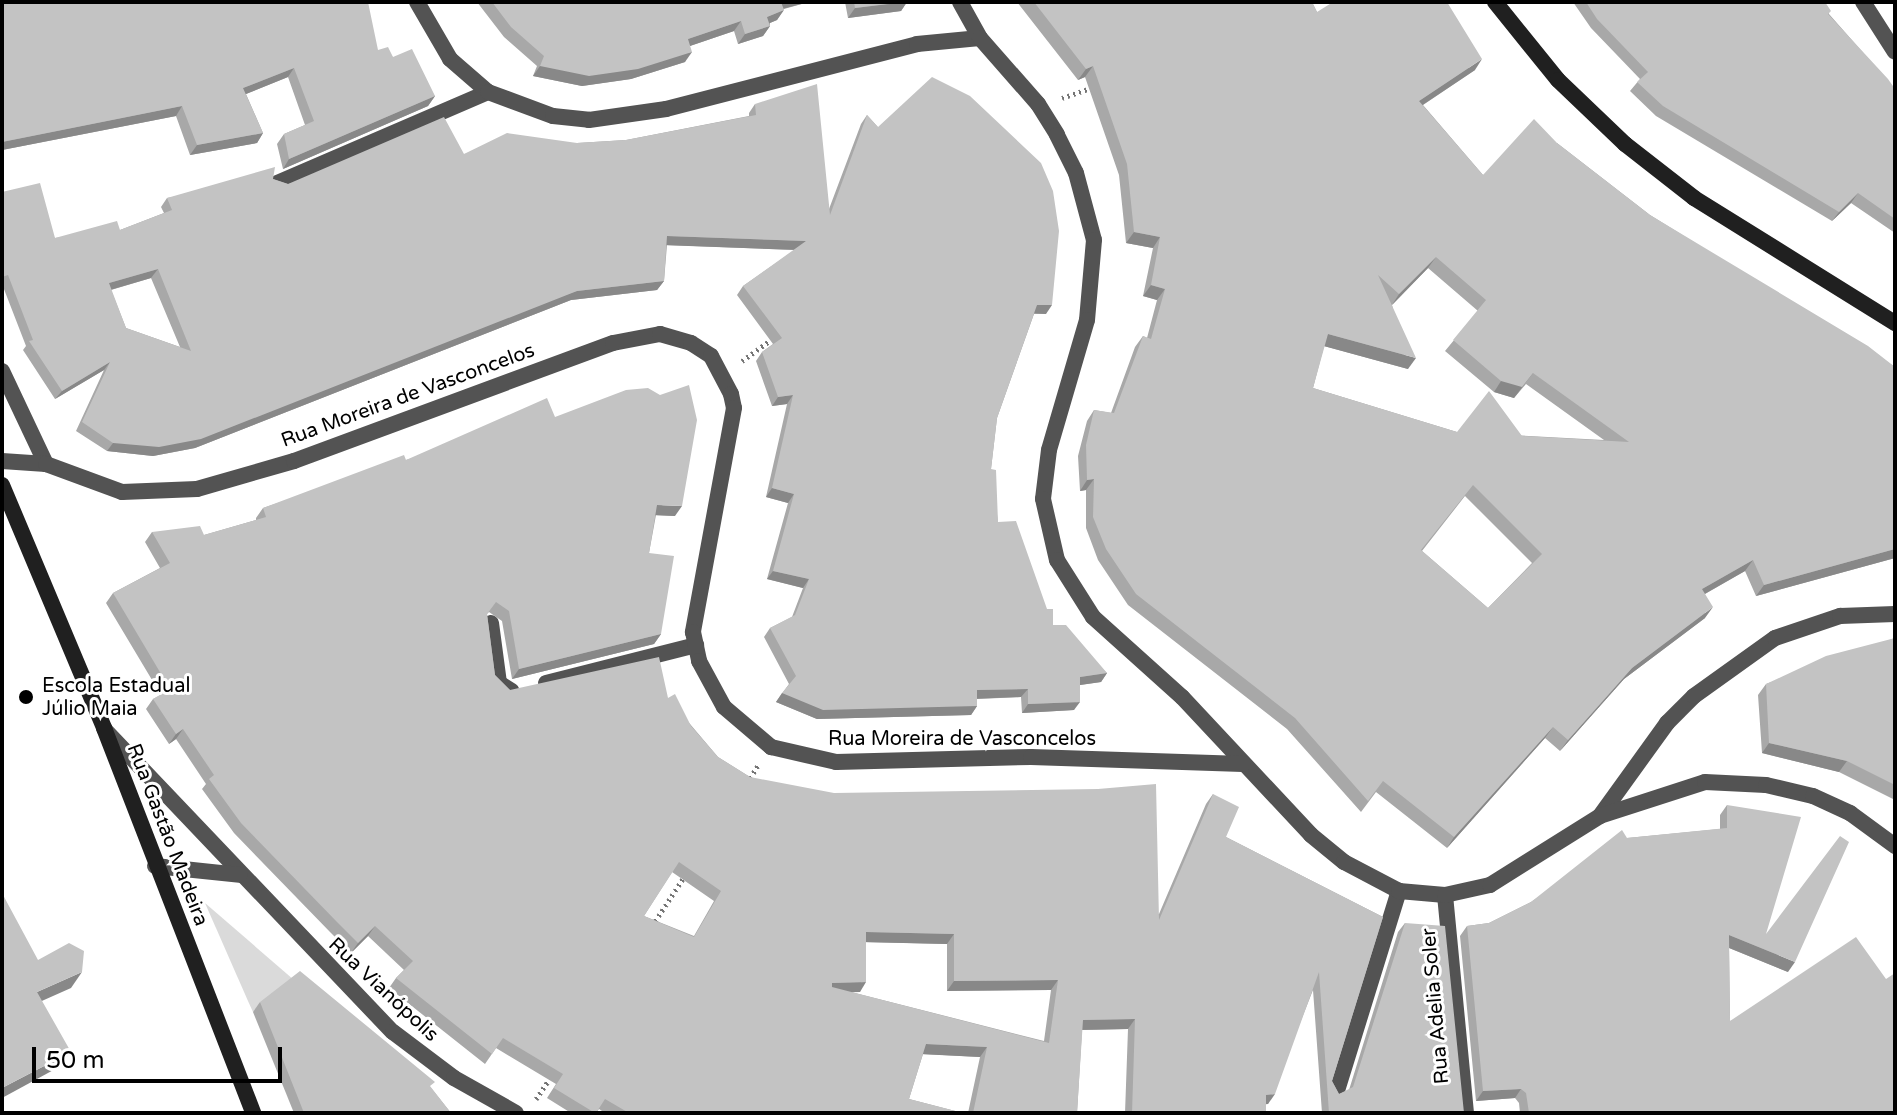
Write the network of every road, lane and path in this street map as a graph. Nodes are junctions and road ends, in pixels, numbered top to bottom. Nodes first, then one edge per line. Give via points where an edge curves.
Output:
1 (417, 2) edge
2 (960, 2) edge
3 (1495, 2) edge
4 (1863, 2) edge
5 (980, 38) junction
6 (1895, 52) edge
7 (1097, 86) edge
8 (488, 92) junction
9 (1038, 104) junction
10 (277, 183) edge
11 (1895, 323) edge
12 (788, 328) edge
13 (2, 371) edge
14 (724, 373) junction
15 (2, 461) edge
16 (46, 464) junction
17 (2, 485) edge
18 (1895, 614) edge
19 (491, 623) edge
20 (696, 645) junction
21 (104, 728) junction
22 (771, 747) junction
23 (1243, 764) junction
24 (745, 786) edge
25 (1600, 816) junction
26 (1895, 846) edge
27 (692, 865) edge
28 (155, 866) junction
29 (240, 875) junction
30 (1399, 891) junction
31 (1445, 895) junction
32 (649, 930) edge
33 (562, 1061) edge
34 (1336, 1094) edge
35 (253, 1113) edge
36 (516, 1113) edge
37 (527, 1113) edge
38 (1466, 1113) edge

1 - 8 street via 450,59
2 - 5 street
3 - 11 street via 1558,80 1625,144 1694,198
4 - 6 street
5 - 8 street via 917,44 666,109 589,120 553,116
5 - 9 street
7 - 9 path
8 - 10 street
9 - 23 street via 1076,173 1094,240 1087,320 1049,450 1043,499 1057,560 1093,617 1182,697
12 - 14 path
13 - 16 street
14 - 16 street, Rua Moreira de Vasconcelos via 691,343 660,334 613,343 294,461 197,489 122,492
14 - 20 street, Rua Moreira de Vasconcelos via 734,408 693,632
15 - 16 street, Rua Moreira de Vasconcelos
17 - 21 street, Rua Gastão Madeira
18 - 25 street via 1840,616 1775,638 1694,696 1667,723
19 - 20 street via 499,683 509,691
20 - 22 street, Rua Moreira de Vasconcelos via 724,707
21 - 28 street, Rua Gastão Madeira
21 - 29 street, Rua Vianópolis
22 - 23 street, Rua Moreira de Vasconcelos via 836,762 1031,757
22 - 24 path
23 - 30 street via 1333,853
25 - 26 street via 1705,782 1766,785 1813,796 1850,813
25 - 31 street via 1490,885
27 - 32 path
28 - 29 street
28 - 35 street, Rua Gastão Madeira
29 - 36 street, Rua Vianópolis via 393,1032 454,1078
30 - 31 street
30 - 34 street
31 - 38 street, Rua Adelia Soler
33 - 37 path

